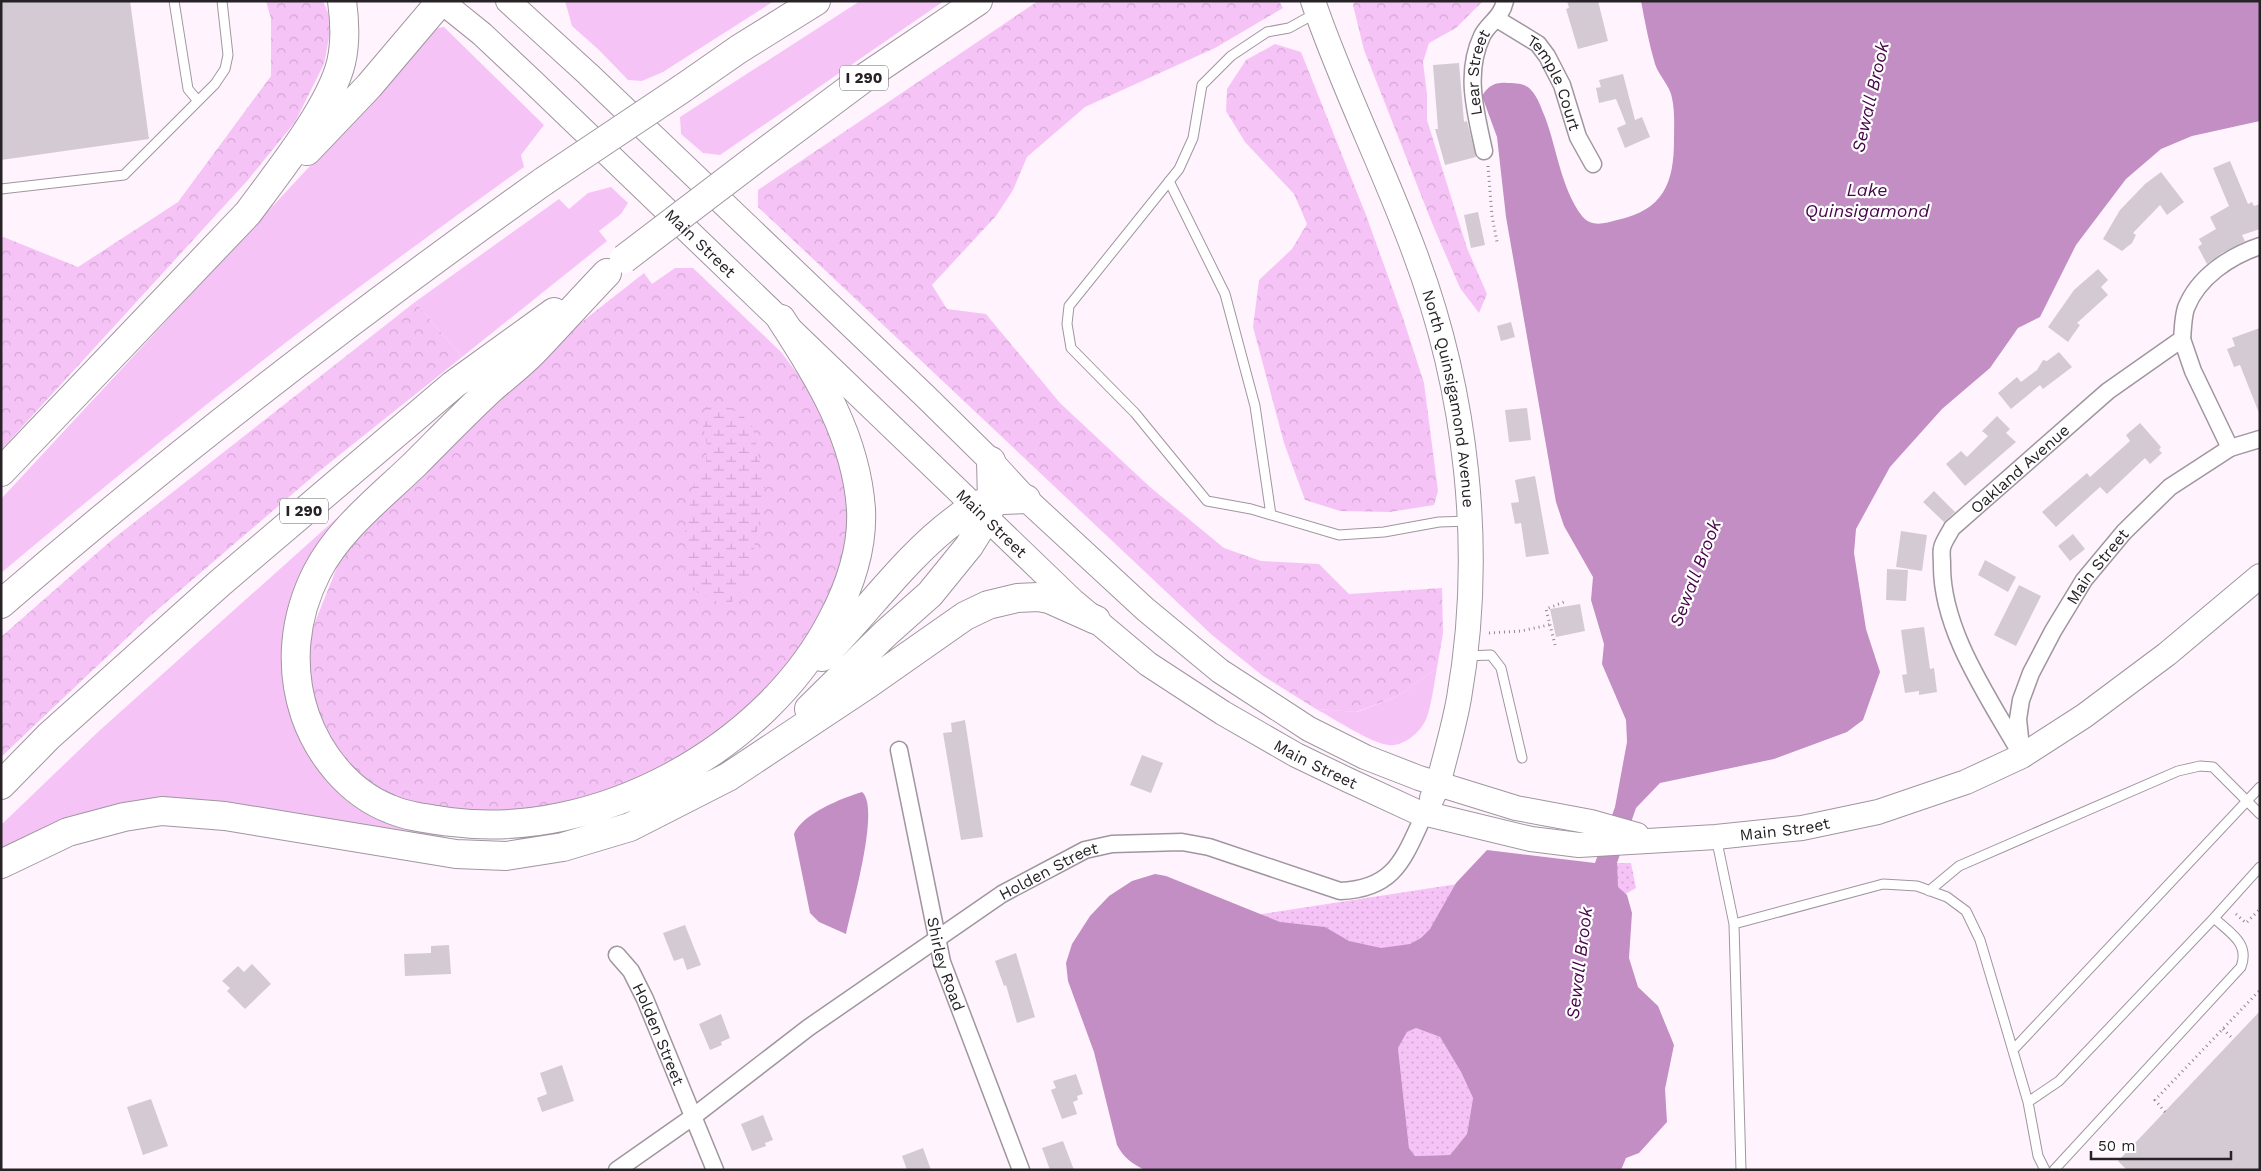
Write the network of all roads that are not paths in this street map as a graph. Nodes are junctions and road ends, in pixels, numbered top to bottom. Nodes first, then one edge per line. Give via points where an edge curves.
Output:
1 (174, 1) edge
2 (222, 1) edge
3 (342, 1) edge
4 (441, 1) edge
5 (508, 1) edge
6 (816, 1) edge
7 (978, 1) edge
8 (1506, 1) edge
9 (1315, 7) edge
10 (1497, 19) junction
11 (198, 101) junction
12 (1484, 151) road end
13 (1593, 164) dead end
14 (1169, 181) junction
15 (1, 189) edge
16 (248, 213) junction
17 (2260, 246) edge
18 (615, 266) junction
19 (781, 319) junction
20 (2182, 339) junction
21 (2260, 439) edge
22 (2230, 448) junction
23 (991, 461) junction
24 (1, 472) edge
25 (1026, 499) junction
26 (985, 508) junction
27 (1271, 515) junction
28 (1470, 521) junction
29 (2260, 576) edge
30 (1, 604) edge
31 (1096, 620) junction
32 (1465, 656) junction
33 (777, 699) junction
34 (899, 750) dead end
35 (2022, 756) junction
36 (754, 758) junction
37 (1522, 758) dead end
38 (1, 785) edge
39 (1438, 785) junction
40 (2260, 786) edge
41 (2246, 801) junction
42 (1425, 813) junction
43 (2260, 814) edge
44 (1716, 837) junction
45 (1654, 839) junction
46 (1, 864) edge
47 (2260, 867) edge
48 (1929, 890) junction
49 (2214, 918) junction
50 (1734, 924) junction
51 (938, 939) junction
52 (617, 955) dead end
53 (2013, 1050) junction
54 (2028, 1102) junction
55 (694, 1116) junction
56 (617, 1170) edge
57 (715, 1170) edge
58 (1021, 1170) edge
59 (1741, 1170) edge
60 (2045, 1170) edge
61 (2054, 1170) edge

1 - 11 lane via 188,89
2 - 11 lane via 228,55 226,69
3 - 16 highway via 345,33 335,81 302,136
4 - 16 highway via 368,86
4 - 19 main road, Main Street via 482,34
5 - 23 main road, Main Street
6 - 30 highway, bridge via 739,49 431,261 245,402
7 - 18 highway, I 290, bridge via 864,78
8 - 10 street, Lear Street
9 - 14 lane via 1289,28 1267,32 1231,56 1202,85 1193,138 1179,169
9 - 28 main road, North Quinsigamond Avenue via 1396,203 1433,306 1455,396
10 - 12 street, Lear Street via 1482,35 1473,66 1472,95
10 - 13 street, Temple Court via 1538,44 1547,56 1562,85 1578,137
11 - 15 lane via 124,175
14 - 27 lane via 1225,294 1255,406
14 - 27 lane via 1069,306 1070,348 1135,413 1207,501
16 - 24 highway
17 - 20 street via 2218,267 2193,293 2185,310
18 - 33 highway via 531,354 468,410 363,513 334,545 318,570 307,595 294,653 296,679 314,739 327,760 344,777 366,796 390,809 421,818 460,823 517,824 578,813 661,781 724,744
18 - 38 highway, I 290 via 438,397 220,582 49,736
19 - 26 main road, Main Street
19 - 33 highway via 824,387 838,418 858,489 860,530 851,578 842,601 821,640
20 - 22 street via 2193,371
20 - 35 street, Oakland Avenue via 2122,380 2063,428 1952,528 1942,548 1946,604 1955,631
21 - 22 street, Main Street
22 - 35 street, Main Street via 2170,487 2124,532 2084,580 2031,672 2021,700 2018,719
23 - 25 main road, Main Street
23 - 26 highway
25 - 26 highway
25 - 39 main road, Main Street via 1145,609 1220,671 1309,729 1365,757
26 - 31 main road, Main Street via 1073,601
26 - 33 highway via 937,534 850,630
26 - 36 highway via 958,561 930,594 793,726
27 - 28 lane via 1339,535
28 - 32 main road, North Quinsigamond Avenue via 1471,568
29 - 35 main road, Main Street via 2167,654 2084,716
31 - 36 highway via 1038,597 988,605 965,616
31 - 42 main road, Main Street via 1148,664 1223,713 1322,768
32 - 37 lane via 1491,655 1501,668
32 - 39 main road, North Quinsigamond Avenue via 1459,698
34 - 51 street, Shirley Road
35 - 44 main road, Main Street via 1966,782 1878,812 1793,829
36 - 46 highway via 700,793 630,827 522,854 456,854 225,816 162,811 68,832
39 - 42 main road, North Quinsigamond Avenue
39 - 45 main road, Main Street via 1516,808 1591,822
40 - 41 lane
41 - 43 lane
41 - 48 lane via 2213,768 2200,766 2178,771 1960,866
41 - 53 lane
42 - 45 main road, Main Street via 1531,839 1579,845
42 - 51 street, Holden Street via 1392,874 1361,891 1340,891 1209,847 1182,842 1112,844 1085,850 1016,886
44 - 45 main road, Main Street
44 - 50 lane
47 - 49 lane
48 - 50 lane via 1883,884
48 - 53 lane via 1947,897 1966,911 1980,940
49 - 54 lane via 2059,1081
49 - 61 lane via 2242,944 2244,956 2241,966
50 - 59 lane
51 - 55 street, Holden Street via 808,1028
51 - 58 street, Shirley Road via 942,962
52 - 55 street, Holden Street via 631,971 645,999
53 - 54 lane
54 - 60 lane via 2038,1156
55 - 56 street
55 - 57 street, Holden Street

